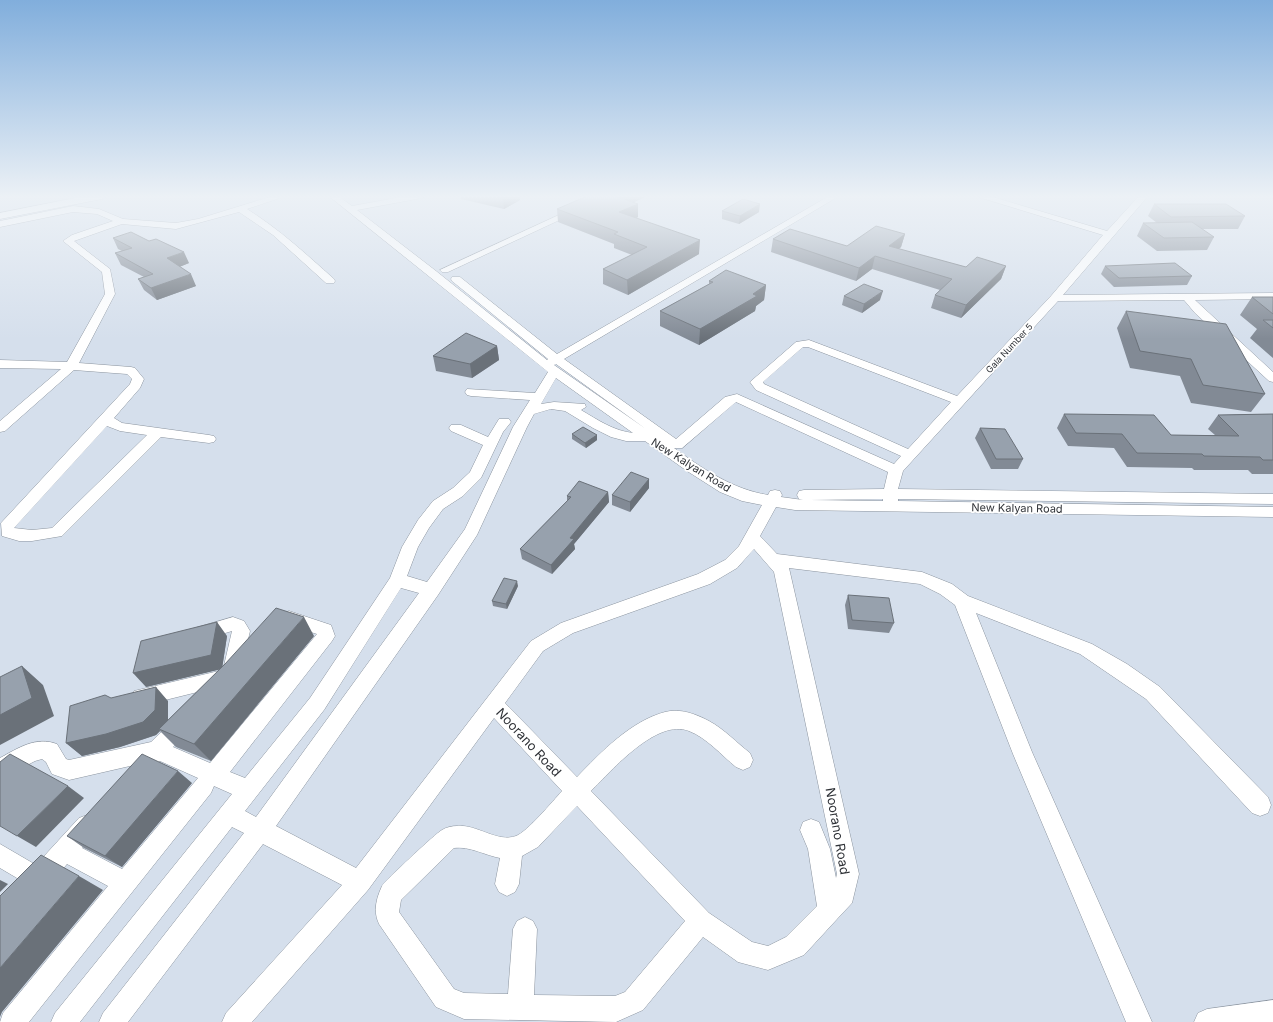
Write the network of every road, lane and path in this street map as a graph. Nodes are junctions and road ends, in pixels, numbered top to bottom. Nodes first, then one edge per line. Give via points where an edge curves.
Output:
1 (71, 244) edge
2 (290, 244) edge
3 (401, 244) edge
4 (407, 244) edge
5 (503, 244) edge
6 (755, 244) edge
7 (1101, 244) edge
8 (445, 270) junction
9 (330, 281) dead end
10 (1273, 296) edge
11 (1188, 297) junction
12 (1055, 298) junction
13 (0, 364) edge
14 (552, 365) junction
15 (71, 366) junction
16 (1273, 378) edge
17 (583, 385) junction
18 (471, 392) dead end
19 (537, 399) junction
20 (960, 401) junction
21 (598, 402) junction
22 (570, 409) junction
23 (107, 418) junction
24 (504, 422) dead end
25 (0, 428) edge
26 (456, 428) dead end
27 (158, 432) junction
28 (646, 437) junction
29 (209, 439) dead end
30 (677, 445) junction
31 (493, 454) junction
32 (910, 455) junction
33 (896, 470) junction
34 (773, 498) junction
35 (1273, 499) edge
36 (891, 500) junction
37 (1273, 512) edge
38 (752, 537) junction
39 (774, 560) junction
40 (397, 580) junction
41 (432, 590) junction
42 (962, 601) junction
43 (272, 631) edge
44 (189, 636) edge
45 (257, 648) edge
46 (231, 676) junction
47 (210, 697) edge
48 (124, 701) edge
49 (493, 704) junction
50 (194, 713) edge
51 (157, 750) junction
52 (742, 760) dead end
53 (0, 769) edge
54 (136, 772) edge
55 (209, 781) junction
56 (248, 790) junction
57 (576, 793) junction
58 (1260, 805) dead end
59 (101, 812) edge
60 (229, 814) junction
61 (260, 830) junction
62 (811, 830) dead end
63 (512, 849) junction
64 (65, 850) junction
65 (0, 855) edge
66 (360, 882) junction
67 (126, 883) junction
68 (507, 884) dead end
69 (830, 910) junction
70 (701, 921) junction
71 (526, 929) dead end
72 (520, 1007) junction
73 (1273, 1013) edge
74 (12, 1022) edge
75 (64, 1022) edge
76 (112, 1022) edge
77 (235, 1022) edge
78 (1140, 1022) edge
79 (1207, 1022) edge

1 - 15 street via 106,271 110,294
2 - 9 street
3 - 14 street, New Kalyan Road
4 - 8 street, New Kalyan Road
5 - 8 street
6 - 14 street
7 - 12 street, Gala Number 5
8 - 14 street, New Kalyan Road
10 - 11 street
11 - 12 street
11 - 16 street via 1199,311
12 - 20 street, Gala Number 5
13 - 15 street
14 - 17 street, New Kalyan Road
14 - 19 street
15 - 23 street via 132,371 138,379 136,385
15 - 25 street
17 - 21 street, New Kalyan Road
17 - 30 street, New Kalyan Road
18 - 19 street via 517,394
19 - 22 street via 546,406
19 - 31 street
20 - 32 street, Gala Number 5
20 - 32 street via 809,343 800,344 756,382 760,387
21 - 22 street
21 - 28 street, New Kalyan Road
22 - 28 street via 610,433 634,439
23 - 27 street via 110,423 120,427
23 - 27 street via 11,521 6,527 7,532 21,536 57,532
24 - 31 street via 497,431
26 - 31 street
27 - 29 street
28 - 34 street, New Kalyan Road via 725,488 747,497
30 - 33 street via 729,400 737,398
30 - 34 street, New Kalyan Road via 730,479
31 - 40 street via 458,492 438,505 423,524 410,547
31 - 41 street via 472,531
32 - 33 street, Gala Number 5
33 - 36 street, Gala Number 5
34 - 36 street, New Kalyan Road via 795,505
34 - 38 street
35 - 36 street
36 - 37 street, New Kalyan Road
38 - 39 street, Noorano Road
38 - 49 street via 745,550 731,564 704,579 567,628 536,646
39 - 42 street via 922,578 946,589
39 - 69 street, Noorano Road via 782,570 784,578 848,874 844,895
40 - 41 street
40 - 56 street via 316,704
41 - 61 street
42 - 58 street via 1086,649 1120,670 1153,693
42 - 78 street via 1023,754
43 - 55 street via 282,619 289,618 325,630 326,633 324,640
44 - 46 street via 234,624 238,626 241,631
45 - 46 street
46 - 47 street
46 - 48 street
49 - 57 street, Noorano Road
49 - 66 street
50 - 51 street
51 - 53 street via 69,770 60,767 54,755 47,750 38,749
51 - 54 street
51 - 55 street
52 - 57 street via 698,725 683,720 665,721 636,737
55 - 56 street
55 - 67 street
56 - 60 street
57 - 63 street via 525,844
57 - 70 street, Noorano Road
59 - 64 street
60 - 61 street
60 - 75 street
61 - 66 street
61 - 76 street
62 - 69 street via 819,850
63 - 68 street
63 - 72 street via 469,836 449,838 391,893 387,916 445,998 464,1006
64 - 65 street via 31,888
64 - 67 street
66 - 77 street
67 - 74 street
69 - 70 street, Noorano Road via 795,946 768,958 747,953
70 - 72 street via 634,1001 616,1009
71 - 72 street
73 - 79 street

